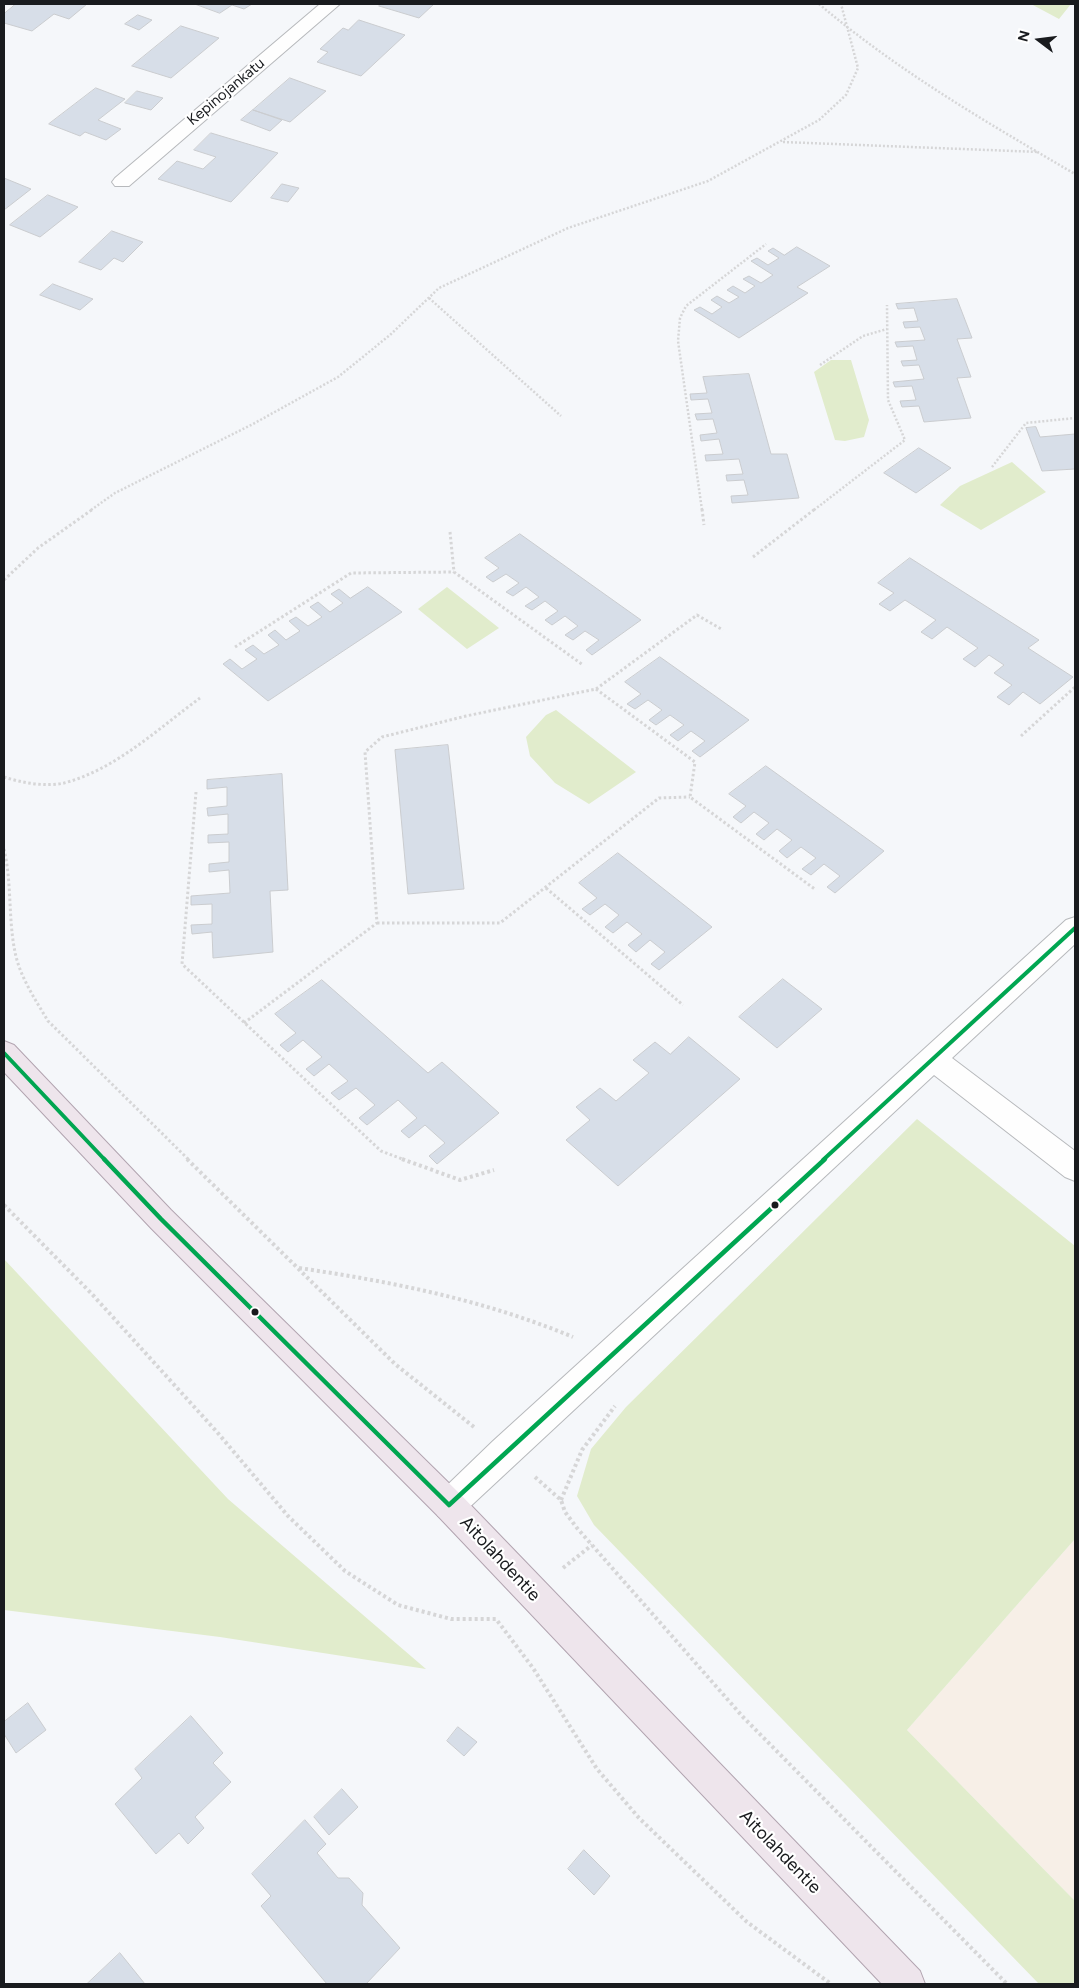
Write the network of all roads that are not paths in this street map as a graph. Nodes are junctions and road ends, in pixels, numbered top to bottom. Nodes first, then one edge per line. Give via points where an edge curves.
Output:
1 (331, 4) edge
2 (122, 182) dead end
3 (1075, 928) edge
4 (4, 1053) edge
5 (933, 1059) junction
6 (1075, 1168) edge
7 (449, 1505) junction
8 (907, 1984) edge

1 - 2 street, Kepinojankatu
3 - 5 street
4 - 7 main road, Aitolahdentie via 161,1219
5 - 6 street
5 - 7 street
7 - 8 main road, Aitolahdentie

